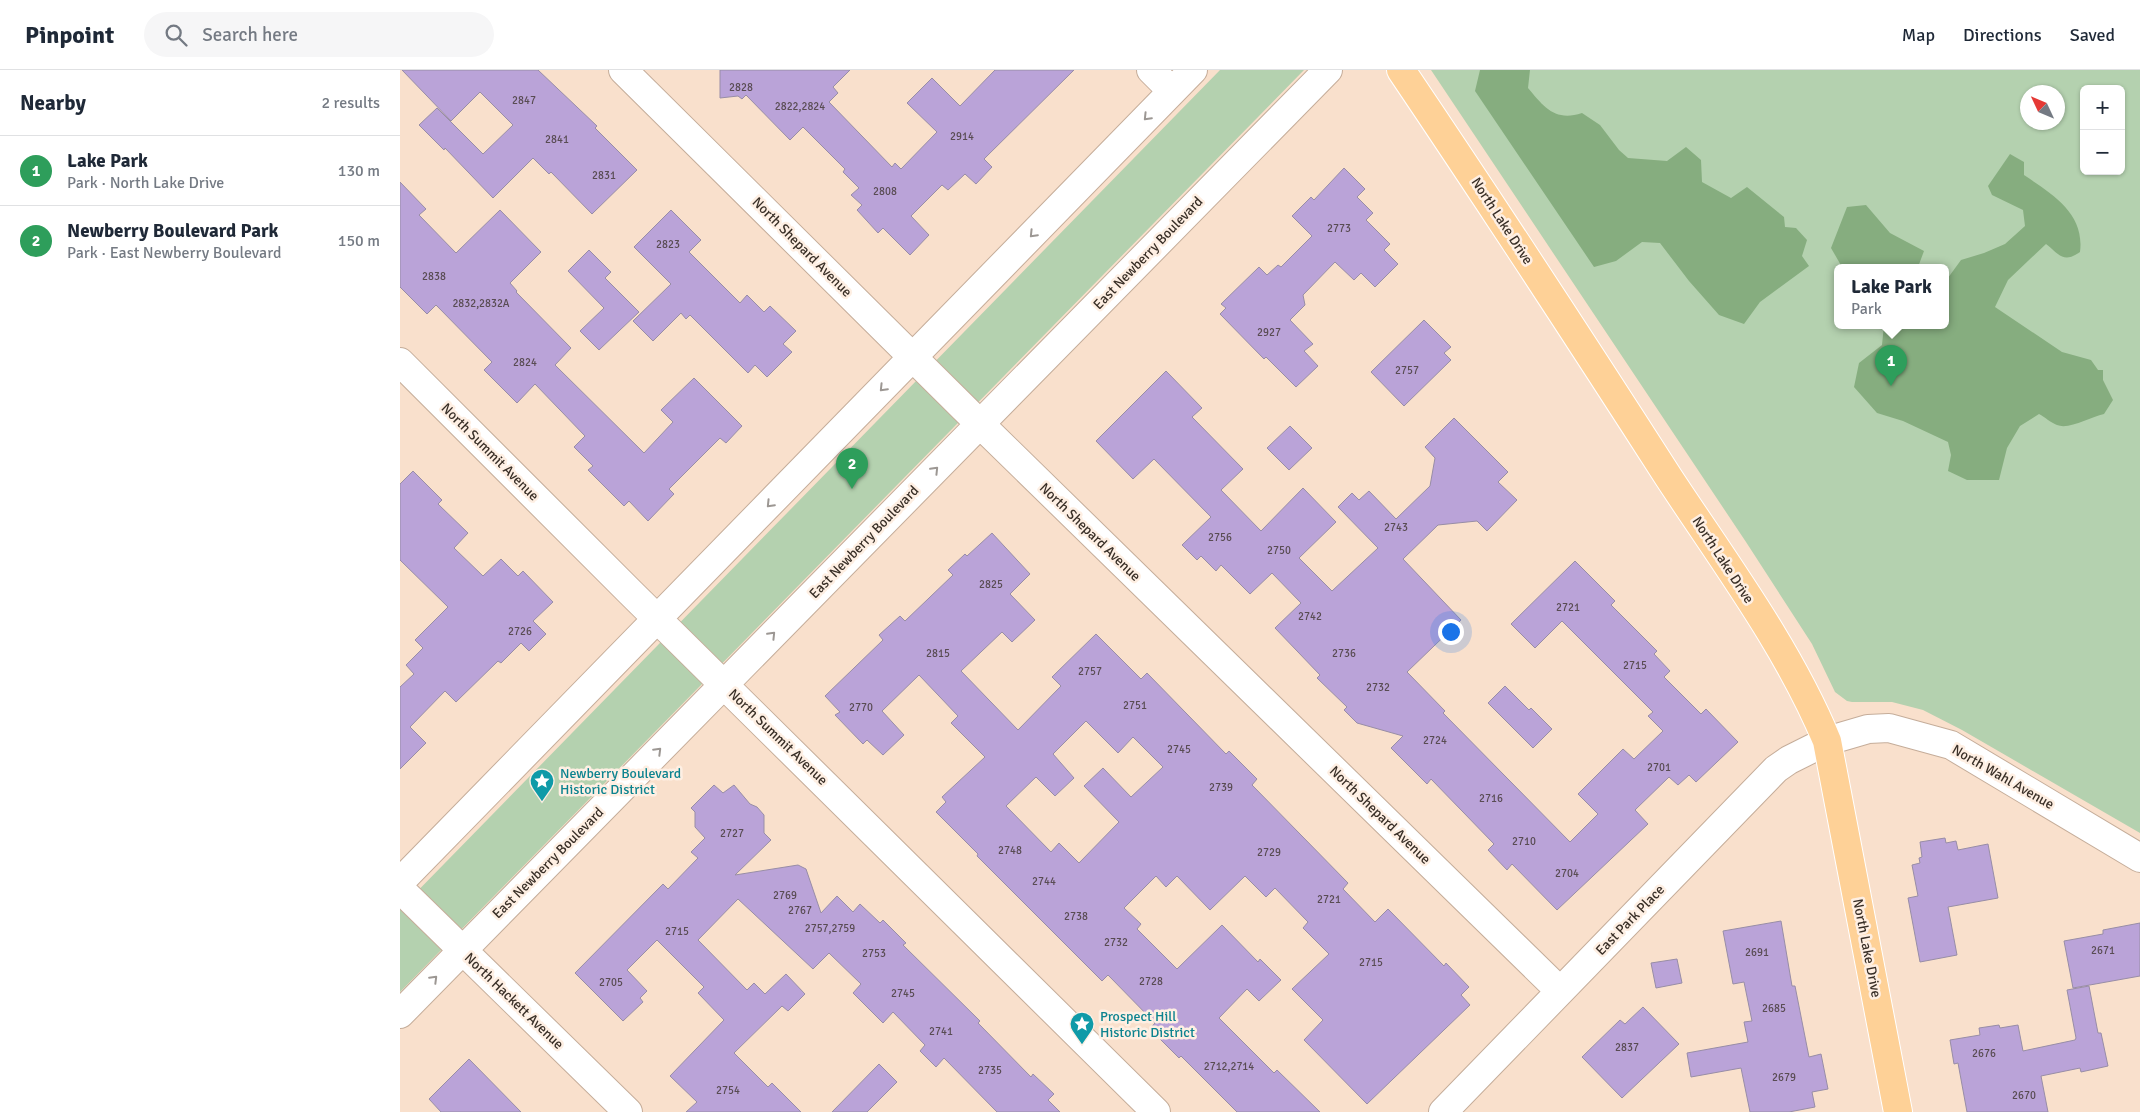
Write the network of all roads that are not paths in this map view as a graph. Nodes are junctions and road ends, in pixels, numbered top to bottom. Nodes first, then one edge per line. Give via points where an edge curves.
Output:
1 (623, 70) edge
2 (1151, 70) edge
3 (1193, 70) edge
4 (1328, 70) edge
5 (1401, 70) edge
6 (1172, 91) junction
7 (913, 357) junction
8 (400, 362) edge
9 (980, 424) junction
10 (657, 619) junction
11 (724, 685) junction
12 (1827, 741) junction
13 (2140, 858) edge
14 (400, 882) edge
15 (400, 889) edge
16 (462, 951) junction
17 (1560, 991) junction
18 (400, 1014) edge
19 (628, 1112) edge
20 (1156, 1112) edge
21 (1443, 1112) edge
22 (1898, 1112) edge

1 - 7 street, North Shepard Avenue
2 - 6 street
3 - 6 street
4 - 9 street, East Newberry Boulevard
5 - 12 main road, North Lake Drive via 1770,633 1803,689
6 -> 7 street
7 - 9 street, North Shepard Avenue
7 -> 10 street
8 - 10 street, North Summit Avenue
11 -> 9 street, East Newberry Boulevard
9 - 17 street, North Shepard Avenue
10 - 11 street, North Summit Avenue
10 - 14 street
16 -> 11 street, East Newberry Boulevard
11 - 20 street, North Summit Avenue
12 - 13 street, North Wahl Avenue via 1868,729 1889,728 1951,745
12 - 17 street, East Park Place via 1776,769
12 - 22 main road, North Lake Drive
15 - 16 street, North Hackett Avenue
18 -> 16 street, East Newberry Boulevard
16 - 19 street, North Hackett Avenue
17 - 21 street, East Park Place

